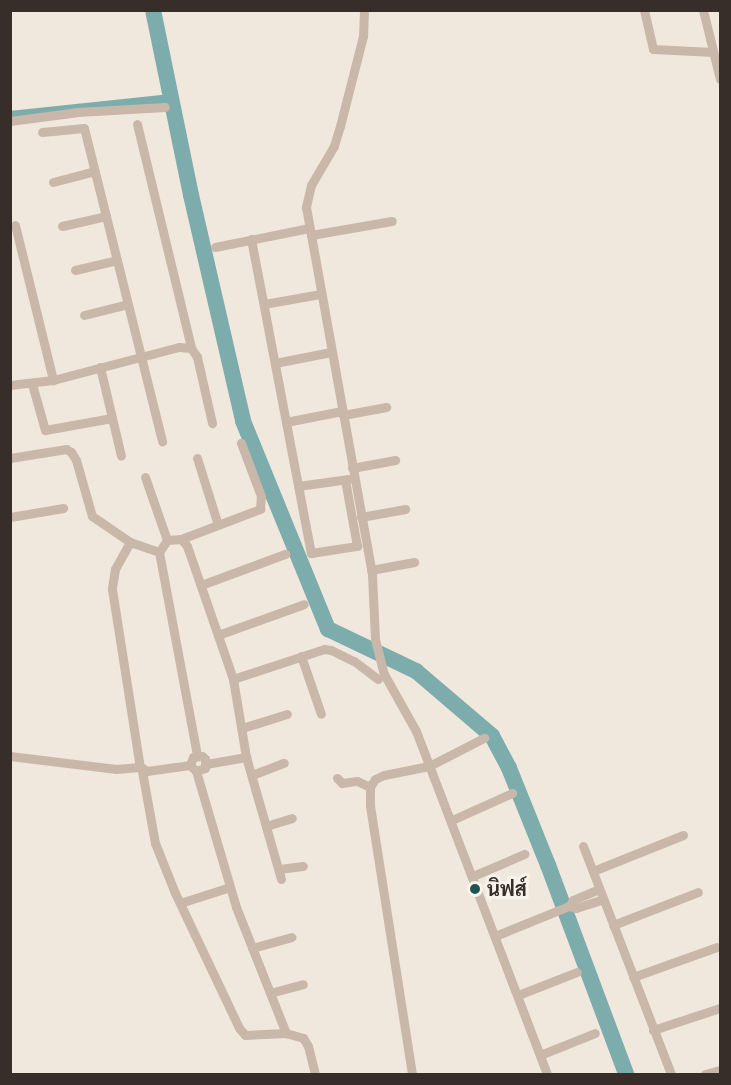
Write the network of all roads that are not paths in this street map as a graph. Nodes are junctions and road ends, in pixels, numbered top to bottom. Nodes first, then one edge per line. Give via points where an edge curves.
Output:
1 (364, 10) edge
2 (644, 10) edge
3 (703, 10) edge
4 (713, 52) junction
5 (720, 79) edge
6 (165, 107) dead end
7 (10, 121) edge
8 (137, 124) dead end
9 (42, 132) dead end
10 (95, 171) junction
11 (53, 182) dead end
12 (106, 216) junction
13 (392, 220) dead end
14 (15, 225) dead end
15 (62, 226) dead end
16 (310, 232) junction
17 (251, 238) junction
18 (215, 247) dead end
19 (117, 260) junction
20 (75, 270) dead end
21 (321, 294) junction
22 (128, 304) junction
23 (264, 304) junction
24 (84, 315) dead end
25 (191, 348) junction
26 (331, 352) junction
27 (141, 355) junction
28 (275, 363) junction
29 (100, 367) junction
30 (53, 380) junction
31 (32, 384) junction
32 (10, 385) edge
33 (386, 407) dead end
34 (343, 413) junction
35 (112, 418) junction
36 (286, 422) junction
37 (212, 423) dead end
38 (162, 441) dead end
39 (241, 443) dead end
40 (121, 456) dead end
41 (10, 458) edge
42 (197, 458) dead end
43 (395, 460) dead end
44 (352, 468) junction
45 (145, 477) dead end
46 (350, 479) junction
47 (298, 486) junction
48 (63, 508) dead end
49 (405, 509) dead end
50 (10, 517) edge
51 (361, 517) junction
52 (218, 525) junction
53 (181, 539) junction
54 (167, 540) junction
55 (130, 542) junction
56 (159, 552) junction
57 (285, 554) dead end
58 (414, 562) dead end
59 (371, 570) junction
60 (201, 585) junction
61 (304, 604) dead end
62 (218, 636) junction
63 (301, 656) junction
64 (381, 676) junction
65 (233, 679) junction
66 (287, 714) dead end
67 (321, 714) dead end
68 (242, 728) junction
69 (484, 738) dead end
70 (197, 755) junction
71 (10, 756) edge
72 (246, 757) junction
73 (284, 762) dead end
74 (206, 764) junction
75 (429, 766) junction
76 (193, 768) junction
77 (141, 769) junction
78 (252, 775) junction
79 (337, 778) dead end
80 (370, 787) junction
81 (512, 793) dead end
82 (292, 818) dead end
83 (452, 820) junction
84 (266, 826) junction
85 (683, 835) dead end
86 (583, 846) dead end
87 (524, 854) dead end
88 (303, 867) dead end
89 (279, 869) junction
90 (593, 871) junction
91 (473, 876) junction
92 (281, 879) dead end
93 (230, 887) junction
94 (698, 892) dead end
95 (601, 894) junction
96 (180, 903) junction
97 (613, 925) junction
98 (495, 936) junction
99 (292, 937) dead end
100 (717, 947) dead end
101 (252, 948) junction
102 (577, 972) dead end
103 (633, 977) junction
104 (303, 984) dead end
105 (270, 993) junction
106 (518, 995) junction
107 (720, 1008) edge
108 (653, 1030) junction
109 (286, 1033) junction
110 (595, 1033) dead end
111 (540, 1055) junction
112 (720, 1070) edge
113 (315, 1074) edge
114 (412, 1074) edge
115 (547, 1074) edge
116 (671, 1074) edge
117 (705, 1074) edge

1 - 16 street via 363,36 337,136 306,195
2 - 4 street via 653,49
3 - 4 street
4 - 5 street
6 - 7 street
8 - 25 street
9 - 10 street via 84,128
10 - 11 street
10 - 12 street
12 - 15 street
12 - 19 street
13 - 16 street
14 - 30 street
16 - 17 street
16 - 21 street
17 - 18 street
17 - 23 street
19 - 20 street
19 - 22 street
21 - 23 street
21 - 26 street
22 - 24 street
22 - 27 street
23 - 28 street
25 - 27 street
25 - 37 street via 197,357
26 - 28 street
26 - 34 street
27 - 29 street
27 - 38 street
28 - 36 street
29 - 30 street
29 - 35 street
30 - 31 street
31 - 32 street
31 - 35 street via 45,430
33 - 34 street
34 - 36 street
34 - 44 street
35 - 40 street
36 - 47 street
39 - 52 street via 261,496 261,509
41 - 55 street via 66,449 75,456 92,516
42 - 52 street
43 - 44 street
44 - 46 street
45 - 54 street
46 - 47 street
46 - 47 street via 357,546 315,555 311,553
46 - 51 street
48 - 50 street
49 - 51 street
51 - 59 street
52 - 53 street
53 - 54 street
53 - 60 street
54 - 56 street
55 - 56 street
55 - 77 street via 115,569 112,589
56 - 70 street
57 - 60 street
58 - 59 street
59 - 64 street
60 - 62 street
61 - 62 street
62 - 65 street
63 - 64 street via 331,650
63 - 65 street
63 - 67 street
64 - 75 street via 404,707
65 - 68 street
66 - 68 street
68 - 72 street
69 - 75 street
70 - 74 street
70 - 76 street via 193,757
71 - 77 street via 116,770
72 - 74 street
72 - 78 street
73 - 78 street
74 - 76 street via 205,768
75 - 80 street via 384,775
75 - 83 street
76 - 77 street
76 - 93 street
77 - 96 street via 155,843
78 - 84 street
79 - 80 street via 342,783 357,781
80 - 114 street
81 - 83 street
82 - 84 street
83 - 91 street
84 - 89 street
85 - 90 street
86 - 90 street
87 - 91 street
88 - 89 street
89 - 92 street
90 - 95 street
91 - 98 street
93 - 96 street
93 - 101 street
94 - 97 street
95 - 97 street
95 - 98 street via 573,900 568,906
96 - 109 street via 239,1028 245,1035
97 - 103 street
98 - 106 street
99 - 101 street
100 - 103 street
101 - 105 street
102 - 106 street
103 - 108 street
104 - 105 street
105 - 109 street
106 - 111 street
107 - 108 street
108 - 116 street
109 - 113 street via 303,1038
110 - 111 street
111 - 115 street
112 - 117 street

